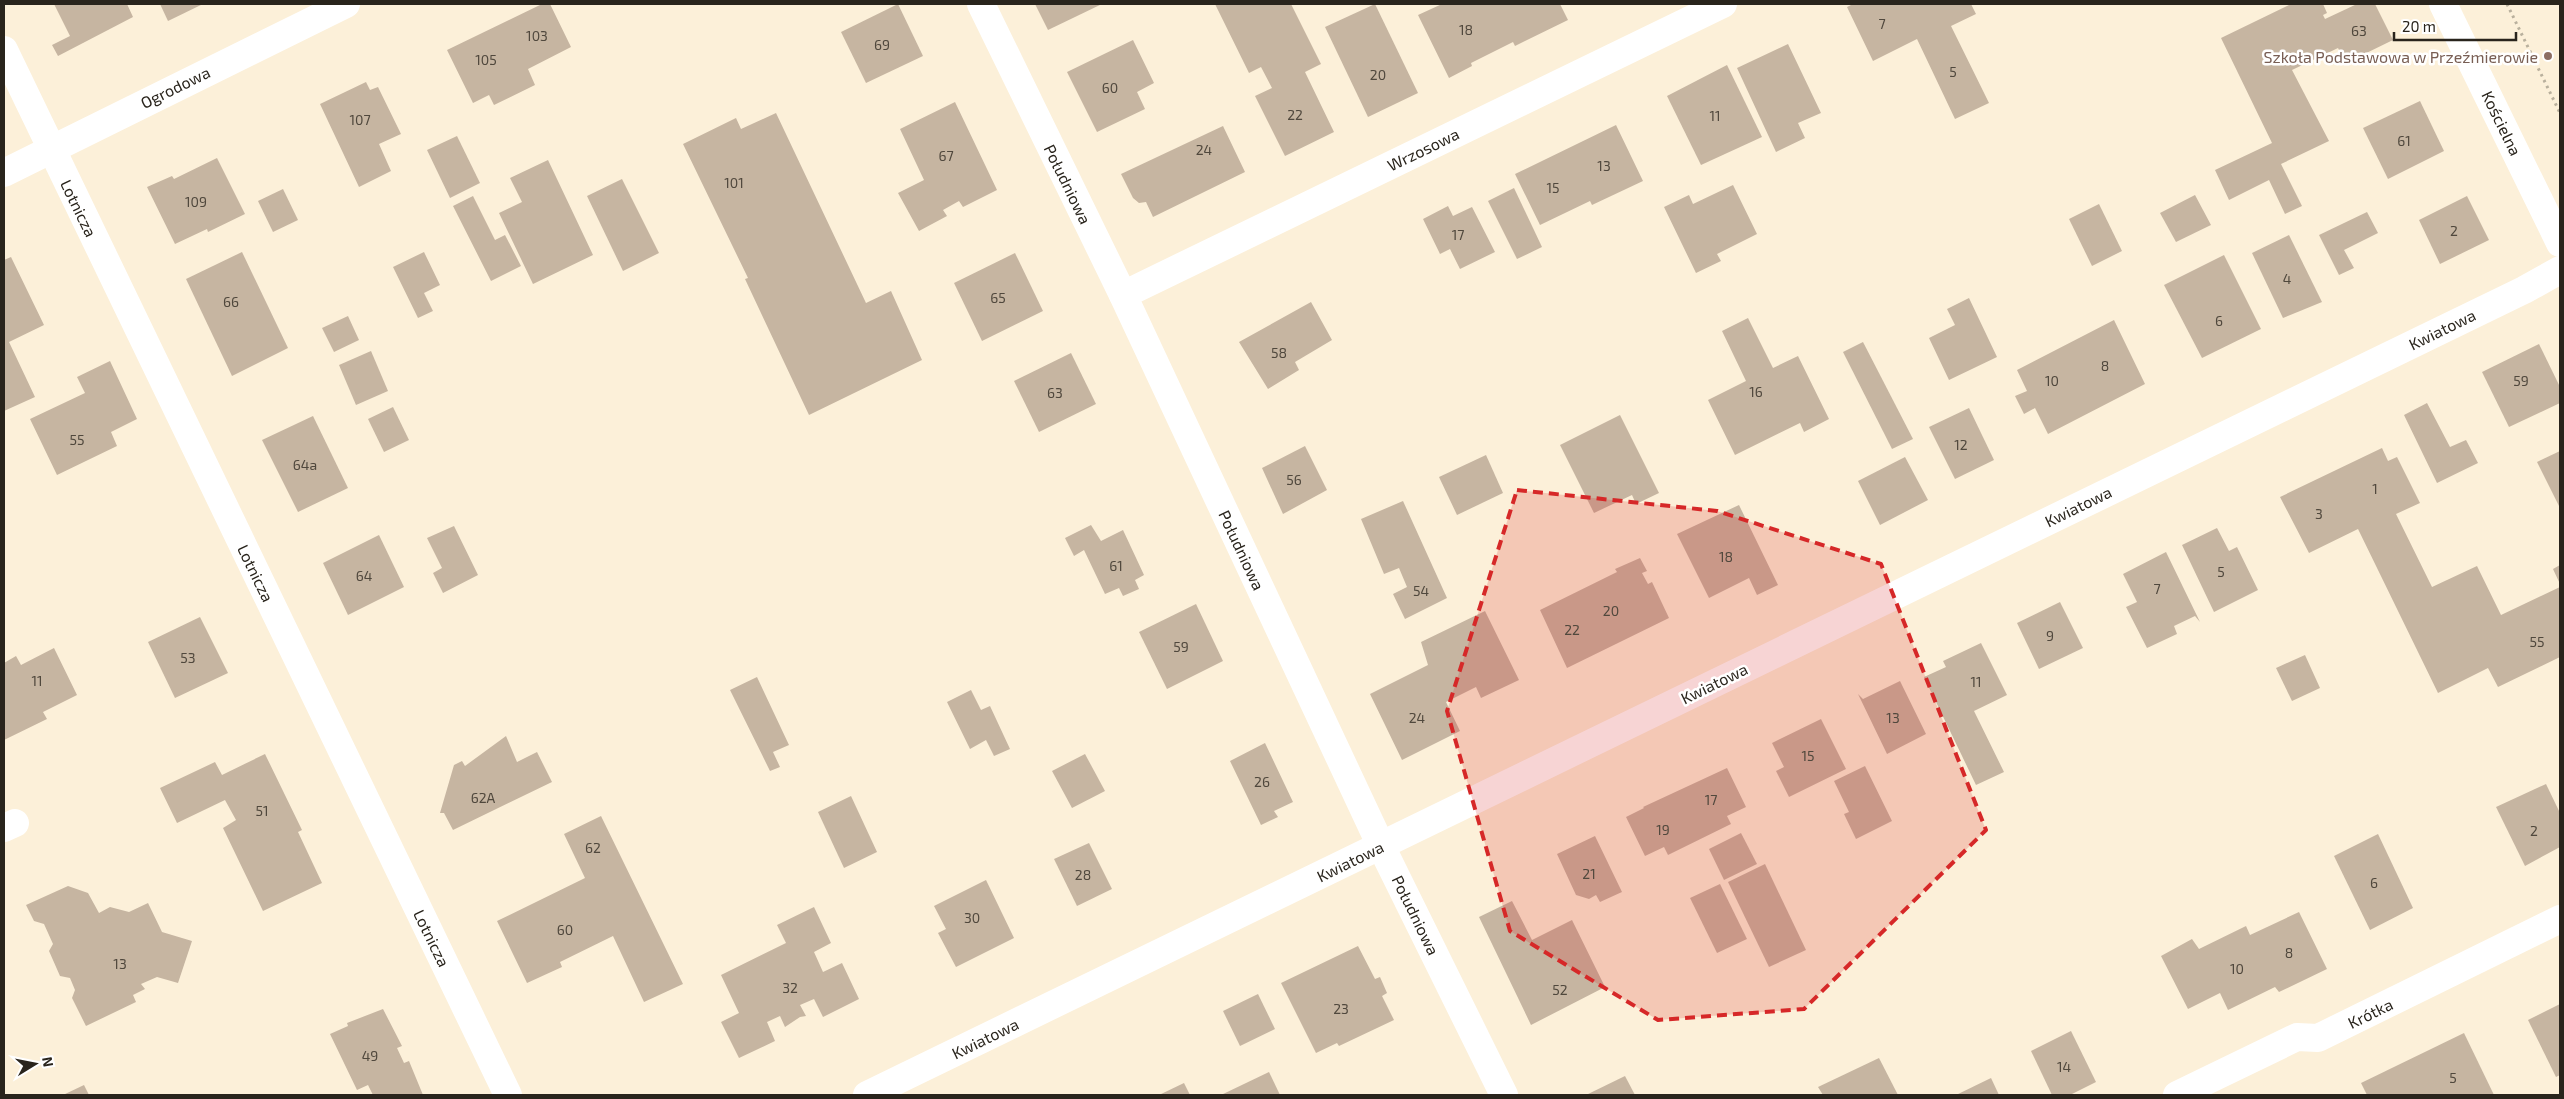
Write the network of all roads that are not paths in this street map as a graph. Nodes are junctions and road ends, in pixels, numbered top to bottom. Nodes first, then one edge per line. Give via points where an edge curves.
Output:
1 (346, 4) edge
2 (981, 4) edge
3 (1723, 4) edge
4 (2443, 4) edge
5 (4, 50) edge
6 (50, 149) junction
7 (4, 172) edge
8 (2560, 243) edge
9 (2560, 270) edge
10 (1123, 295) junction
11 (1381, 846) junction
12 (2560, 919) edge
13 (508, 1095) edge
14 (867, 1095) edge
15 (1504, 1095) edge
16 (2177, 1095) edge

1 - 6 street, Ogrodowa
2 - 10 street, Południowa
3 - 10 street, Wrzosowa
4 - 8 street, Kościelna
5 - 6 street, Lotnicza
6 - 7 street, Ogrodowa
6 - 13 street, Lotnicza
9 - 11 street, Kwiatowa
10 - 11 street, Południowa
11 - 14 street, Kwiatowa
11 - 15 street, Południowa
12 - 16 street, Krótka via 2318,1038 2297,1037

